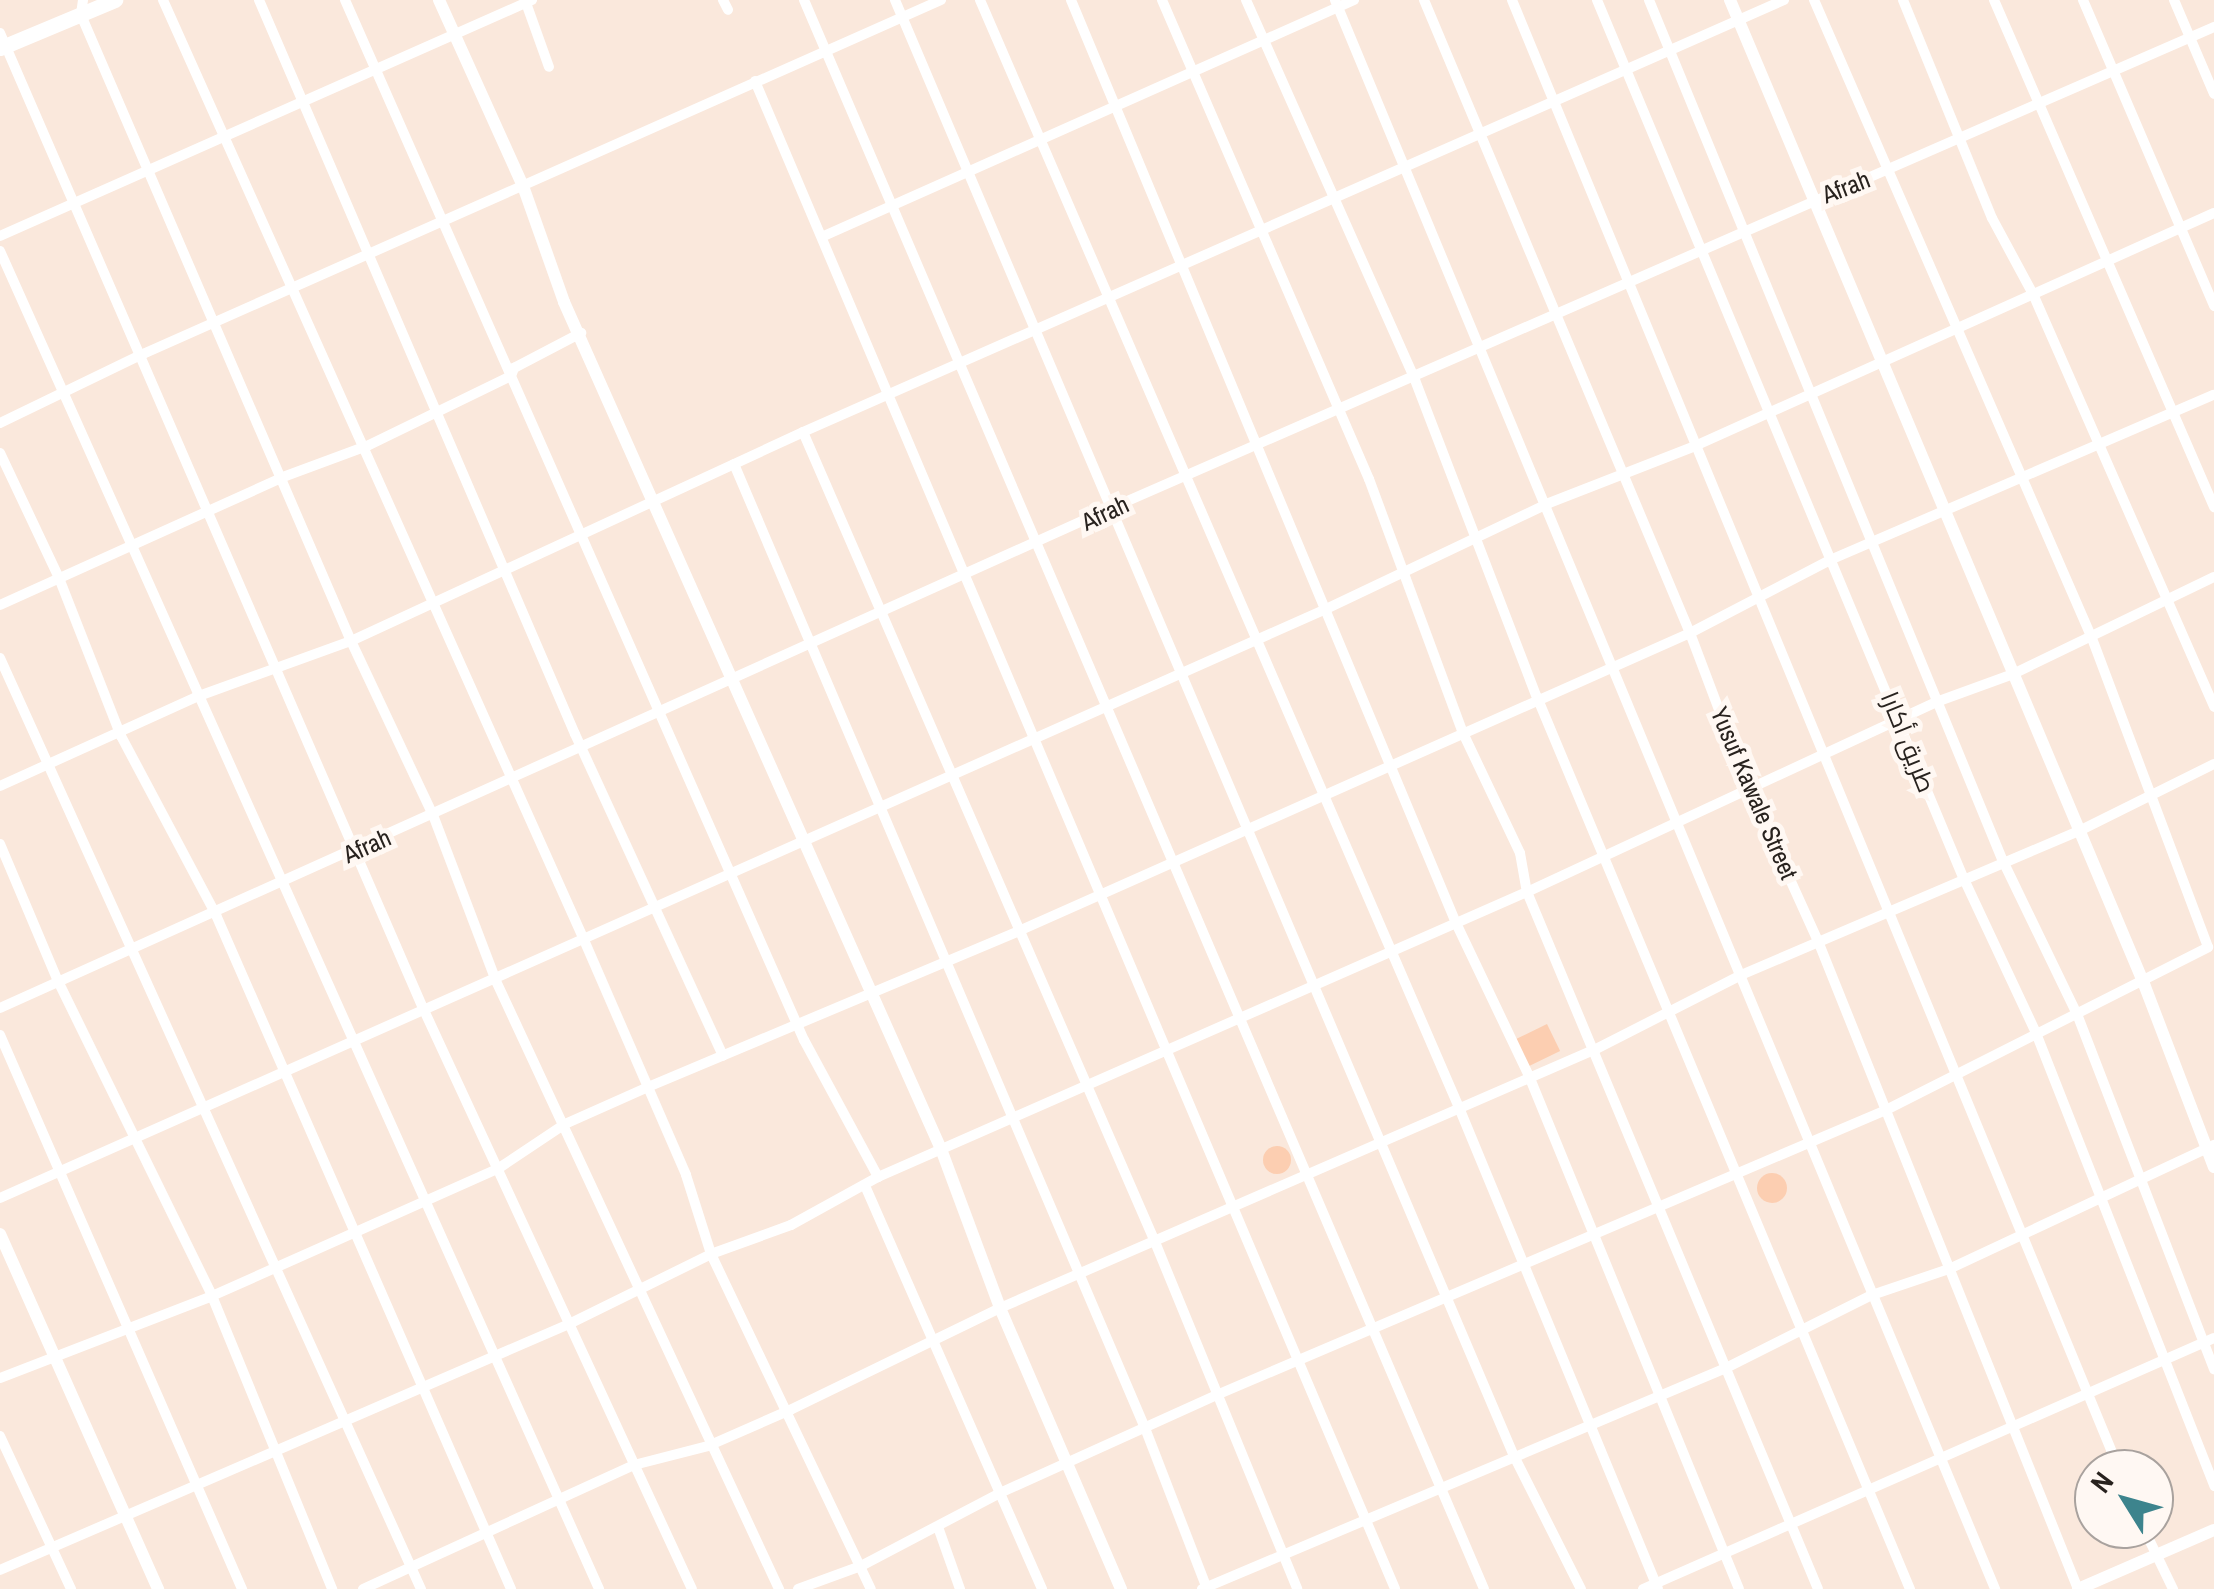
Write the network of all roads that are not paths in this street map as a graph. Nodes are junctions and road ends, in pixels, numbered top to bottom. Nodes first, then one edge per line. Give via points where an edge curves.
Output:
1 (115, 0) edge
2 (162, 0) edge
3 (259, 0) edge
4 (345, 0) edge
5 (439, 0) edge
6 (804, 0) edge
7 (896, 0) edge
8 (942, 0) edge
9 (980, 0) edge
10 (1071, 0) edge
11 (1162, 0) edge
12 (1246, 0) edge
13 (1354, 0) edge
14 (1424, 0) edge
15 (1512, 0) edge
16 (1597, 0) edge
17 (1648, 0) edge
18 (1730, 0) edge
19 (1784, 0) edge
20 (1814, 0) edge
21 (1903, 0) edge
22 (1994, 0) edge
23 (2083, 0) edge
24 (2174, 0) edge
25 (528, 1) edge
26 (1336, 4) edge
27 (82, 8) edge
28 (904, 18) junction
29 (1738, 18) junction
30 (2214, 27) edge
31 (454, 36) junction
32 (2191, 39) junction
33 (2, 42) edge
34 (1264, 44) junction
35 (1668, 50) junction
36 (826, 56) junction
37 (1624, 66) junction
38 (549, 67) dead end
39 (377, 70) junction
40 (2115, 72) junction
41 (1196, 74) junction
42 (755, 80) junction
43 (2214, 94) edge
44 (1552, 100) junction
45 (302, 104) junction
46 (2040, 106) junction
47 (1121, 108) junction
48 (1482, 134) junction
49 (1958, 137) junction
50 (1044, 139) junction
51 (227, 140) junction
52 (1404, 166) junction
53 (1888, 170) junction
54 (968, 172) junction
55 (150, 173) junction
56 (523, 186) junction
57 (75, 198) junction
58 (1329, 198) junction
59 (1816, 198) junction
60 (892, 209) junction
61 (2214, 213) edge
62 (447, 218) junction
63 (2180, 228) junction
64 (1260, 229) junction
65 (1742, 232) junction
66 (826, 235) junction
67 (0, 236) edge
68 (1700, 249) junction
69 (0, 252) edge
70 (370, 253) junction
71 (2105, 261) junction
72 (1184, 265) junction
73 (1630, 280) junction
74 (292, 288) junction
75 (2033, 294) junction
76 (1109, 296) junction
77 (2214, 306) edge
78 (1558, 314) junction
79 (213, 323) junction
80 (1953, 325) junction
81 (1038, 330) junction
82 (581, 334) junction
83 (1484, 350) junction
84 (142, 354) junction
85 (1880, 360) junction
86 (956, 366) junction
87 (510, 376) junction
88 (1415, 380) junction
89 (1810, 391) junction
90 (66, 392) junction
91 (2214, 394) edge
92 (888, 396) junction
93 (2170, 408) junction
94 (437, 410) junction
95 (1766, 410) junction
96 (1340, 412) junction
97 (0, 423) edge
98 (803, 432) junction
99 (2096, 442) junction
100 (367, 446) junction
101 (1260, 446) junction
102 (1695, 446) junction
103 (0, 453) edge
104 (734, 464) junction
105 (282, 476) junction
106 (1619, 476) junction
107 (2021, 478) junction
108 (1185, 479) junction
109 (654, 501) junction
110 (1549, 503) junction
111 (2214, 507) edge
112 (1109, 508) junction
113 (208, 512) junction
114 (1944, 513) junction
115 (581, 535) junction
116 (1476, 540) junction
117 (1038, 544) junction
118 (1872, 544) junction
119 (132, 549) junction
120 (1830, 560) junction
121 (507, 569) junction
122 (1406, 572) junction
123 (2214, 577) edge
124 (59, 578) junction
125 (965, 578) junction
126 (1757, 595) junction
127 (2162, 598) junction
128 (435, 602) junction
129 (0, 605) edge
130 (1326, 609) junction
131 (882, 615) junction
132 (1690, 633) junction
133 (2091, 636) junction
134 (1253, 640) junction
135 (351, 642) junction
136 (816, 645) junction
137 (0, 658) edge
138 (1610, 666) junction
139 (1184, 668) junction
140 (278, 670) junction
141 (2012, 674) junction
142 (737, 680) junction
143 (196, 697) junction
144 (1537, 697) junction
145 (1939, 700) junction
146 (1106, 703) junction
147 (2214, 707) edge
148 (660, 713) junction
149 (1900, 721) junction
150 (1463, 732) junction
151 (1034, 735) junction
152 (122, 736) junction
153 (582, 747) junction
154 (1826, 754) junction
155 (1395, 764) junction
156 (2214, 764) edge
157 (49, 768) junction
158 (953, 772) junction
159 (512, 779) junction
160 (0, 786) edge
161 (1748, 789) junction
162 (2151, 794) junction
163 (1320, 798) junction
164 (878, 805) junction
165 (433, 815) junction
166 (1674, 820) junction
167 (1248, 829) junction
168 (2077, 832) junction
169 (805, 838) junction
170 (0, 844) edge
171 (357, 852) junction
172 (1604, 856) junction
173 (1172, 858) junction
174 (2002, 859) junction
175 (731, 872) junction
176 (1963, 876) junction
177 (281, 882) junction
178 (1102, 890) junction
179 (1526, 892) junction
180 (658, 904) junction
181 (1888, 911) junction
182 (216, 914) junction
183 (1456, 923) junction
184 (1022, 930) junction
185 (584, 940) junction
186 (2210, 940) edge
187 (1818, 941) junction
188 (131, 946) junction
189 (1386, 952) junction
190 (946, 961) junction
191 (1741, 976) junction
192 (57, 979) junction
193 (496, 981) junction
194 (1316, 984) junction
195 (2144, 984) junction
196 (869, 994) junction
197 (0, 1008) edge
198 (423, 1008) junction
199 (1670, 1012) junction
200 (2077, 1014) junction
201 (1237, 1016) junction
202 (798, 1024) junction
203 (2036, 1032) junction
204 (0, 1035) edge
205 (355, 1038) junction
206 (1163, 1048) junction
207 (1596, 1049) junction
208 (723, 1056) junction
209 (1958, 1068) junction
210 (284, 1069) junction
211 (1529, 1076) junction
212 (1088, 1085) junction
213 (648, 1087) junction
214 (200, 1107) junction
215 (1460, 1110) junction
216 (1886, 1110) junction
217 (1012, 1119) junction
218 (565, 1124) junction
219 (138, 1137) junction
220 (1384, 1140) junction
221 (1810, 1141) junction
222 (2210, 1147) edge
223 (941, 1148) junction
224 (2214, 1166) edge
225 (499, 1168) junction
226 (64, 1172) junction
227 (1309, 1174) junction
228 (1740, 1174) junction
229 (878, 1177) junction
230 (2143, 1177) junction
231 (866, 1188) junction
232 (0, 1198) edge
233 (2098, 1198) junction
234 (420, 1201) junction
235 (1661, 1205) junction
236 (1230, 1208) junction
237 (352, 1231) junction
238 (1590, 1231) junction
239 (0, 1234) edge
240 (2023, 1234) junction
241 (1155, 1242) junction
242 (710, 1254) junction
243 (277, 1263) junction
244 (1526, 1265) junction
245 (1949, 1269) junction
246 (1080, 1276) junction
247 (638, 1290) junction
248 (1872, 1295) junction
249 (212, 1296) junction
250 (1446, 1296) junction
251 (1000, 1308) junction
252 (569, 1324) junction
253 (133, 1326) junction
254 (1370, 1328) junction
255 (1803, 1330) junction
256 (2208, 1340) edge
257 (933, 1342) junction
258 (496, 1356) junction
259 (2162, 1357) junction
260 (52, 1358) junction
261 (1294, 1362) junction
262 (1726, 1368) junction
263 (2214, 1369) edge
264 (0, 1378) edge
265 (422, 1388) junction
266 (2088, 1390) junction
267 (1218, 1394) junction
268 (1658, 1394) junction
269 (790, 1410) junction
270 (346, 1419) junction
271 (2012, 1424) junction
272 (1146, 1428) junction
273 (1590, 1428) junction
274 (0, 1436) edge
275 (708, 1446) junction
276 (2111, 1449) edge
277 (275, 1450) junction
278 (1514, 1456) junction
279 (1942, 1459) junction
280 (634, 1465) junction
281 (1067, 1466) junction
282 (2211, 1470) edge
283 (198, 1485) junction
284 (2214, 1486) edge
285 (1444, 1489) junction
286 (1002, 1492) junction
287 (1868, 1495) junction
288 (559, 1504) junction
289 (126, 1516) junction
290 (1366, 1518) junction
291 (938, 1526) junction
292 (1794, 1528) junction
293 (2214, 1530) edge
294 (486, 1535) junction
295 (2151, 1549) edge
296 (54, 1550) junction
297 (1724, 1553) junction
298 (1282, 1554) junction
299 (2154, 1556) junction
300 (862, 1566) junction
301 (0, 1570) edge
302 (413, 1570) junction
303 (1657, 1587) edge
304 (1205, 1588) edge
305 (71, 1589) edge
306 (158, 1589) edge
307 (242, 1589) edge
308 (332, 1589) edge
309 (363, 1589) edge
310 (421, 1589) edge
311 (511, 1589) edge
312 (599, 1589) edge
313 (692, 1589) edge
314 (780, 1589) edge
315 (798, 1589) edge
316 (871, 1589) edge
317 (960, 1589) edge
318 (1042, 1589) edge
319 (1121, 1589) edge
320 (1297, 1589) edge
321 (1395, 1589) edge
322 (1484, 1589) edge
323 (1581, 1589) edge
324 (1643, 1589) edge
325 (1738, 1589) edge
326 (1818, 1589) edge
327 (1910, 1589) edge
328 (1995, 1589) edge
329 (2078, 1589) edge
330 (2173, 1589) edge

1 - 27 main road
2 - 51 street
3 - 45 street via 304,93
4 - 39 street
5 - 31 street
6 - 36 street
7 - 28 street
8 - 28 street
9 - 50 street
10 - 47 street
11 - 41 street
12 - 34 street
13 - 26 street
14 - 48 street, Yusuf Kawale Street
15 - 44 street
16 - 37 street, طريق أكارا
17 - 35 street
18 - 29 street
19 - 29 street
20 - 53 street
21 - 49 street
22 - 46 street
23 - 40 street
24 - 32 street
25 - 31 street
25 - 38 street
26 - 34 street
26 - 52 street
27 - 33 main road
27 - 55 street
28 - 36 street
28 - 54 street
29 - 35 street
29 - 59 street
30 - 32 street, Afrah
31 - 39 street
31 - 56 street
32 - 40 street, Afrah
32 - 43 street
33 - 57 street
34 - 41 street
34 - 58 street
35 - 37 street
35 - 65 street
36 - 42 street
36 - 60 street
37 - 44 street
37 - 68 street, طريق أكارا
39 - 45 street
39 - 62 street
40 - 46 street, Afrah
40 - 63 street
41 - 47 street
41 - 64 street
42 - 56 street
42 - 66 street
44 - 48 street
44 - 73 street
45 - 51 street
45 - 70 street
46 - 49 street, Afrah
46 - 71 street
47 - 50 street
47 - 72 street
48 - 52 street
48 - 78 street, Yusuf Kawale Street
49 - 53 street, Afrah
49 - 75 street
50 - 54 street
50 - 76 street
51 - 55 street
51 - 74 street
52 - 58 street
52 - 83 street
53 - 59 street, Afrah
53 - 80 street
54 - 60 street
54 - 81 street
55 - 57 street
55 - 79 street
56 - 62 street
56 - 82 street
57 - 67 street
57 - 84 street
58 - 64 street
58 - 88 street
59 - 65 street, Afrah
59 - 85 street
60 - 66 street
60 - 86 street
61 - 63 street
62 - 70 street
62 - 87 street
63 - 71 street
63 - 77 street
64 - 72 street
64 - 96 street
65 - 68 street, Afrah
65 - 89 street
66 - 92 street
68 - 73 street, Afrah
68 - 95 street, طريق أكارا
69 - 90 street
70 - 74 street
70 - 94 street
71 - 75 street
71 - 93 street
72 - 76 street
72 - 101 street
73 - 78 street, Afrah
73 - 102 street
74 - 79 street
74 - 100 street
75 - 80 street
75 - 99 street
76 - 81 street
76 - 108 street
78 - 83 street, Afrah
78 - 106 street, Yusuf Kawale Street
79 - 84 street
79 - 105 street
80 - 85 street
80 - 107 street
81 - 86 street
81 - 112 street
82 - 87 street
82 - 109 street
83 - 88 street, Afrah
83 - 110 street
84 - 90 street
84 - 113 street
85 - 89 street
85 - 114 street
86 - 92 street
86 - 117 street
87 - 94 street
87 - 115 street
88 - 96 street, Afrah
88 - 116 street
89 - 95 street
89 - 118 street
90 - 97 street
90 - 119 street
91 - 93 street
92 - 98 street
92 - 125 street
93 - 99 street
93 - 111 street
94 - 100 street
94 - 121 street
95 - 102 street
95 - 120 street, طريق أكارا
96 - 101 street, Afrah
96 - 122 street
98 - 104 street
98 - 131 street
99 - 107 street
99 - 127 street
100 - 105 street
100 - 128 street
101 - 108 street, Afrah
101 - 130 street
102 - 106 street
102 - 126 street
103 - 124 street
104 - 109 street
104 - 136 street
105 - 113 street
105 - 135 street
106 - 110 street
106 - 132 street, Yusuf Kawale Street
107 - 114 street
107 - 133 street
108 - 112 street, Afrah
108 - 134 street
109 - 115 street
109 - 142 street
110 - 116 street
110 - 138 street
112 - 117 street, Afrah
112 - 139 street
113 - 119 street
113 - 140 street
114 - 118 street
114 - 141 street
115 - 121 street
115 - 148 street
116 - 122 street
116 - 144 street
117 - 125 street, Afrah
117 - 146 street
118 - 120 street
118 - 145 street
119 - 124 street
119 - 143 street
120 - 126 street
120 - 149 street, طريق أكارا
121 - 128 street
121 - 153 street
122 - 130 street
122 - 150 street
123 - 127 street
124 - 129 street
124 - 152 street
125 - 131 street, Afrah
125 - 151 street
126 - 132 street
126 - 154 street
127 - 133 street
127 - 147 street
128 - 135 street
128 - 159 street
130 - 134 street
130 - 155 street
131 - 136 street, Afrah
131 - 158 street
132 - 138 street
132 - 161 street, Yusuf Kawale Street
133 - 141 street
133 - 162 street
134 - 139 street
134 - 163 street
135 - 140 street
135 - 165 street
136 - 142 street, Afrah
136 - 164 street via 819,670
137 - 157 street
138 - 144 street
138 - 166 street
139 - 146 street
139 - 167 street
140 - 143 street
140 - 171 street
141 - 145 street
141 - 168 street
142 - 148 street, Afrah
142 - 169 street
143 - 152 street
143 - 177 street
144 - 150 street
144 - 172 street
145 - 149 street
145 - 174 street
146 - 151 street
146 - 173 street
148 - 153 street, Afrah
148 - 175 street
149 - 154 street
149 - 176 street, طريق أكارا
150 - 155 street
150 - 179 street via 1520,853
151 - 158 street
151 - 178 street
152 - 157 street
152 - 182 street
153 - 159 street, Afrah
153 - 180 street
154 - 161 street
154 - 181 street
155 - 163 street
155 - 183 street
156 - 162 street
157 - 160 street
157 - 188 street
158 - 164 street
158 - 184 street
159 - 165 street, Afrah
159 - 185 street
161 - 166 street
161 - 187 street, Yusuf Kawale Street
162 - 168 street
162 - 186 street
163 - 167 street
163 - 189 street
164 - 169 street
164 - 190 street
165 - 171 street, Afrah
165 - 193 street
166 - 172 street
166 - 191 street
167 - 173 street
167 - 194 street
168 - 174 street
168 - 195 street
169 - 175 street
169 - 196 street
170 - 192 street
171 - 177 street, Afrah
171 - 198 street
172 - 179 street
172 - 199 street
173 - 178 street
173 - 201 street
174 - 176 street
174 - 200 street
175 - 180 street
175 - 202 street
176 - 181 street
176 - 203 street, طريق أكارا
177 - 182 street, Afrah
177 - 205 street
178 - 184 street
178 - 206 street
179 - 183 street
179 - 207 street
180 - 185 street
180 - 208 street
181 - 187 street
181 - 209 street
182 - 188 street, Afrah
182 - 210 street
183 - 189 street
183 - 211 street
184 - 190 street
184 - 212 street
185 - 193 street
185 - 213 street
186 - 195 street via 2203,954
187 - 191 street
187 - 216 street, Yusuf Kawale Street
188 - 192 street, Afrah
188 - 214 street
189 - 194 street
189 - 215 street
190 - 196 street
190 - 217 street
191 - 199 street
191 - 221 street
192 - 197 street, Afrah
192 - 219 street
193 - 198 street
193 - 218 street
194 - 201 street
194 - 220 street
195 - 200 street
195 - 222 street
196 - 202 street
196 - 223 street
198 - 205 street
198 - 225 street
199 - 207 street
199 - 228 street
200 - 203 street
200 - 230 street
201 - 206 street
201 - 227 street
202 - 208 street
202 - 229 street
203 - 209 street
203 - 233 street, طريق أكارا
204 - 226 street
205 - 210 street
205 - 234 street
206 - 212 street
206 - 236 street
207 - 211 street
207 - 235 street
208 - 213 street
209 - 216 street
209 - 240 street
210 - 214 street
210 - 237 street
211 - 215 street
211 - 238 street
212 - 217 street
212 - 241 street
213 - 218 street
213 - 242 street
214 - 219 street
214 - 243 street
215 - 220 street
215 - 244 street
216 - 221 street
216 - 245 street, Yusuf Kawale Street
217 - 223 street
217 - 246 street
218 - 225 street
218 - 247 street
219 - 226 street
219 - 249 street
220 - 227 street
220 - 250 street
221 - 228 street
221 - 248 street
222 - 224 street
222 - 230 street
223 - 229 street
223 - 251 street
225 - 234 street
225 - 252 street
226 - 232 street
226 - 253 street
227 - 236 street
227 - 254 street
228 - 235 street
228 - 255 street
229 - 231 street
230 - 233 street
230 - 256 street
231 - 242 street via 791,1226
231 - 257 street
233 - 240 street
233 - 259 street, طريق أكارا
234 - 237 street
234 - 258 street
235 - 238 street
235 - 262 street
236 - 241 street
236 - 261 street
237 - 243 street
237 - 265 street
238 - 244 street
238 - 268 street
239 - 260 street
240 - 245 street
240 - 266 street
241 - 246 street
241 - 267 street
242 - 247 street
242 - 269 street
243 - 249 street
243 - 270 street
244 - 250 street
244 - 273 street
245 - 248 street
245 - 271 street, Yusuf Kawale Street
246 - 251 street
246 - 272 street
247 - 252 street
247 - 275 street
248 - 255 street
248 - 279 street
249 - 253 street
249 - 277 street
250 - 254 street
250 - 278 street
251 - 257 street
251 - 281 street
252 - 258 street
252 - 280 street
253 - 260 street
253 - 283 street
254 - 261 street
254 - 285 street
255 - 262 street
255 - 287 street
256 - 259 street
256 - 263 street
257 - 269 street
257 - 286 street
258 - 265 street
258 - 288 street
259 - 266 street
259 - 282 street, طريق أكارا
260 - 264 street
260 - 289 street
261 - 267 street
261 - 290 street
262 - 268 street
262 - 292 street
265 - 270 street
265 - 294 street
266 - 271 street
266 - 276 street
267 - 272 street
267 - 298 street
268 - 273 street
268 - 297 street
269 - 275 street
269 - 300 street
270 - 277 street
270 - 302 street
271 - 279 street
271 - 329 street, Yusuf Kawale Street
272 - 281 street
272 - 304 street
273 - 278 street
273 - 303 street
274 - 296 street
275 - 280 street
275 - 314 street
277 - 283 street
277 - 308 street
278 - 285 street
278 - 323 street
279 - 287 street
279 - 328 street
280 - 288 street
280 - 313 street
281 - 286 street
281 - 319 street
282 - 284 street, طريق أكارا
283 - 289 street
283 - 307 street
285 - 290 street
285 - 322 street
286 - 291 street
286 - 318 street
287 - 292 street
287 - 327 street
288 - 294 street
288 - 312 street
289 - 296 street
289 - 306 street
290 - 298 street
290 - 321 street
291 - 300 street
291 - 317 street
292 - 297 street
292 - 326 street
293 - 299 street
294 - 302 street
294 - 311 street
295 - 299 street
296 - 301 street
296 - 305 street
297 - 303 street
297 - 325 street
298 - 304 street
298 - 320 street
299 - 329 street
299 - 330 street
300 - 315 street
300 - 316 street
302 - 309 street
302 - 310 street
303 - 324 street

